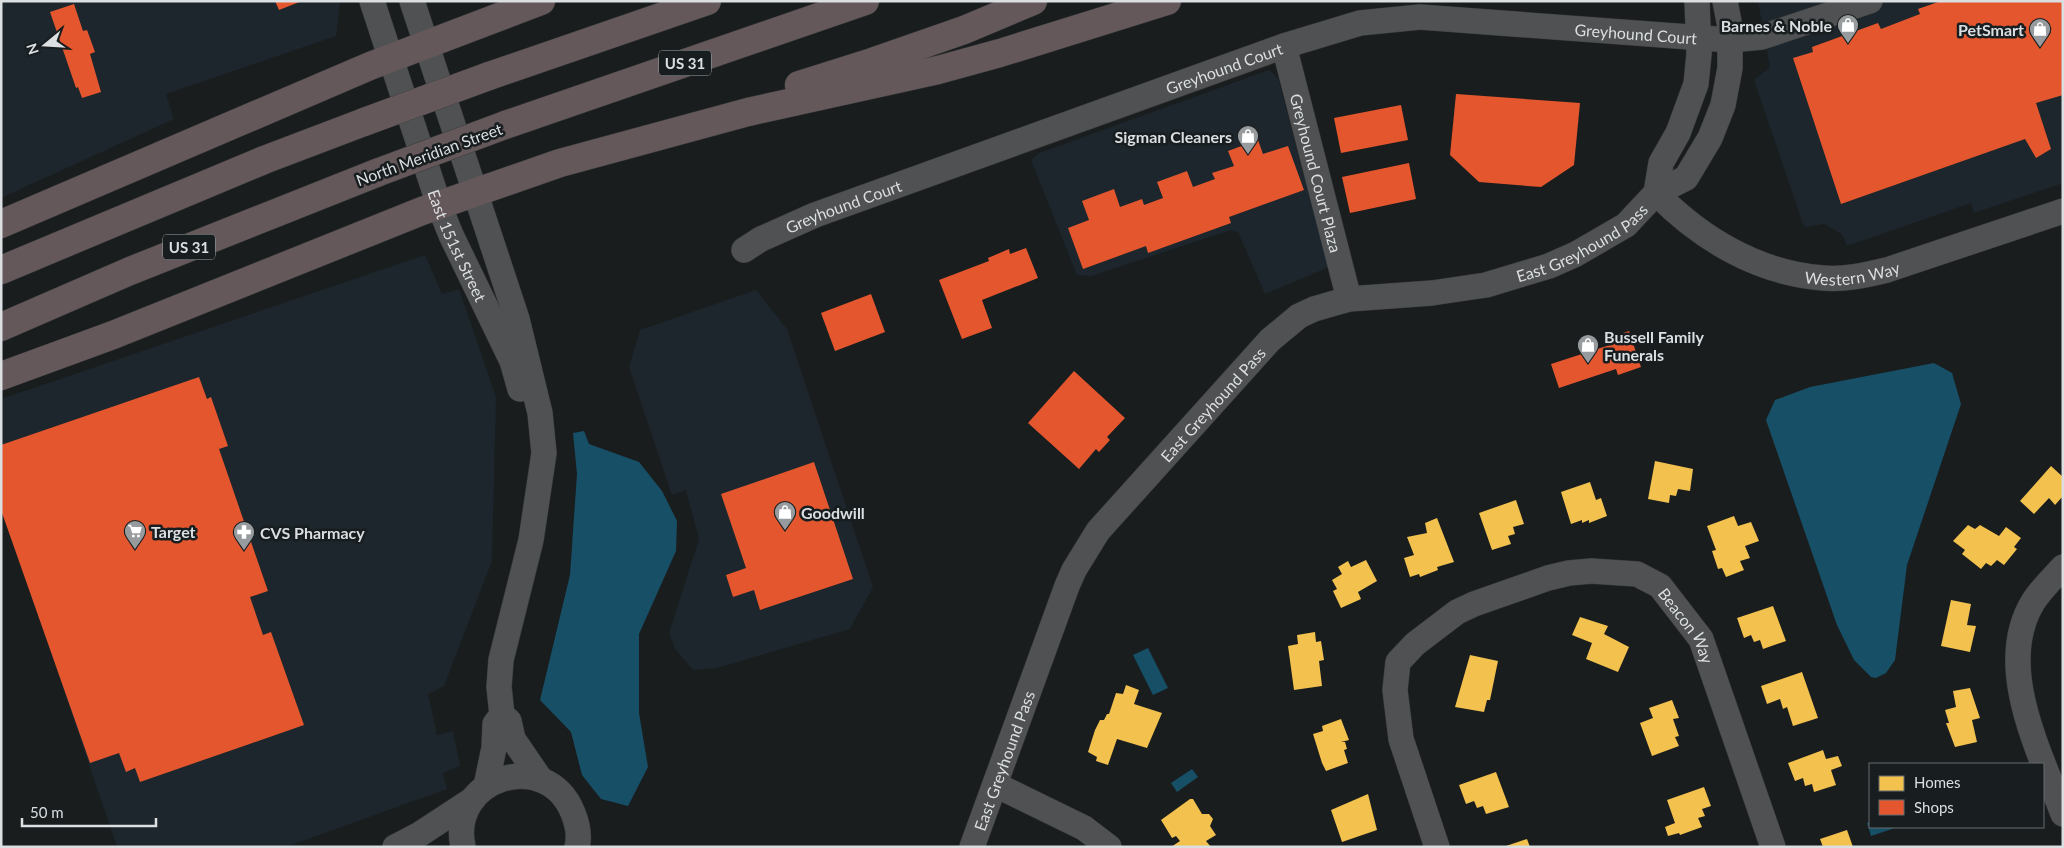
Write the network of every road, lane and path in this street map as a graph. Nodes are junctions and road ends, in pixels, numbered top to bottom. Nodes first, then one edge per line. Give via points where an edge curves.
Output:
1 (372, 1) edge
2 (412, 1) edge
3 (541, 1) edge
4 (707, 1) edge
5 (865, 1) edge
6 (1033, 1) edge
7 (1167, 1) edge
8 (1697, 1) edge
9 (1724, 1) edge
10 (1870, 1) edge
11 (1699, 37) junction
12 (1730, 40) junction
13 (427, 44) junction
14 (1284, 46) junction
15 (391, 58) junction
16 (656, 136) junction
17 (473, 193) junction
18 (1656, 193) junction
19 (439, 205) junction
20 (2063, 211) edge
21 (1, 224) edge
22 (744, 250) dead end
23 (1, 270) edge
24 (1349, 299) junction
25 (1, 327) edge
26 (1, 376) edge
27 (538, 490) junction
28 (2063, 567) edge
29 (502, 715) junction
30 (541, 780) junction
31 (996, 785) junction
32 (479, 793) junction
33 (2063, 814) edge
34 (395, 847) edge
35 (463, 847) edge
36 (577, 847) edge
37 (972, 847) edge
38 (1109, 847) edge
39 (1437, 847) edge
40 (1773, 847) edge

1 - 15 street, East 151st Street
2 - 13 street, East 151st Street
3 - 13 highway
4 - 23 highway, bridge via 364,122 227,175
5 - 25 highway, North Meridian Street / US 31, bridge via 504,125 379,172 158,259
6 - 16 highway via 964,30
7 - 16 highway via 991,56
8 - 11 street, East Greyhound Pass
9 - 12 street, East Greyhound Pass
10 - 12 street, Greyhound Court via 1762,37
11 - 12 street, Greyhound Court
11 - 14 street, Greyhound Court via 1420,18 1360,23
11 - 18 street, East Greyhound Pass via 1696,84 1678,133 1661,164
12 - 18 street, East Greyhound Pass via 1728,85 1710,138 1686,178
13 - 15 highway
13 - 17 street, East 151st Street
14 - 22 street, Greyhound Court via 815,215 760,239
14 - 24 street, Greyhound Court Plaza
15 - 19 street, East 151st Street
15 - 21 highway
16 - 17 highway
17 - 19 highway
17 - 27 street, East 151st Street via 516,319 533,381 544,453
18 - 20 street, Western Way via 1692,226 1735,253 1798,275 1825,278 1887,270
18 - 24 street, East Greyhound Pass via 1626,225 1549,266 1469,289
19 - 26 highway via 113,335
19 - 27 street, East 151st Street via 516,373 528,421
24 - 31 street, East Greyhound Pass via 1314,309 1285,326 1098,531 1067,586
27 - 29 street, East 151st Street via 531,540 501,660 498,687
28 - 33 street via 2028,613 2016,665 2024,705
29 - 30 street, East 151st Street via 509,721 516,745
29 - 32 street, East 151st Street via 495,724 494,748
30 - 32 street via 522,776 503,778
30 - 36 street via 558,790 570,805 577,823
31 - 37 street, East Greyhound Pass
31 - 38 street via 1084,828
32 - 34 street via 420,834
32 - 35 street, East 151st Street via 463,818
39 - 40 street, Beacon Way via 1401,740 1395,690 1398,662 1457,612 1569,573 1591,571 1638,574 1660,586 1701,640

